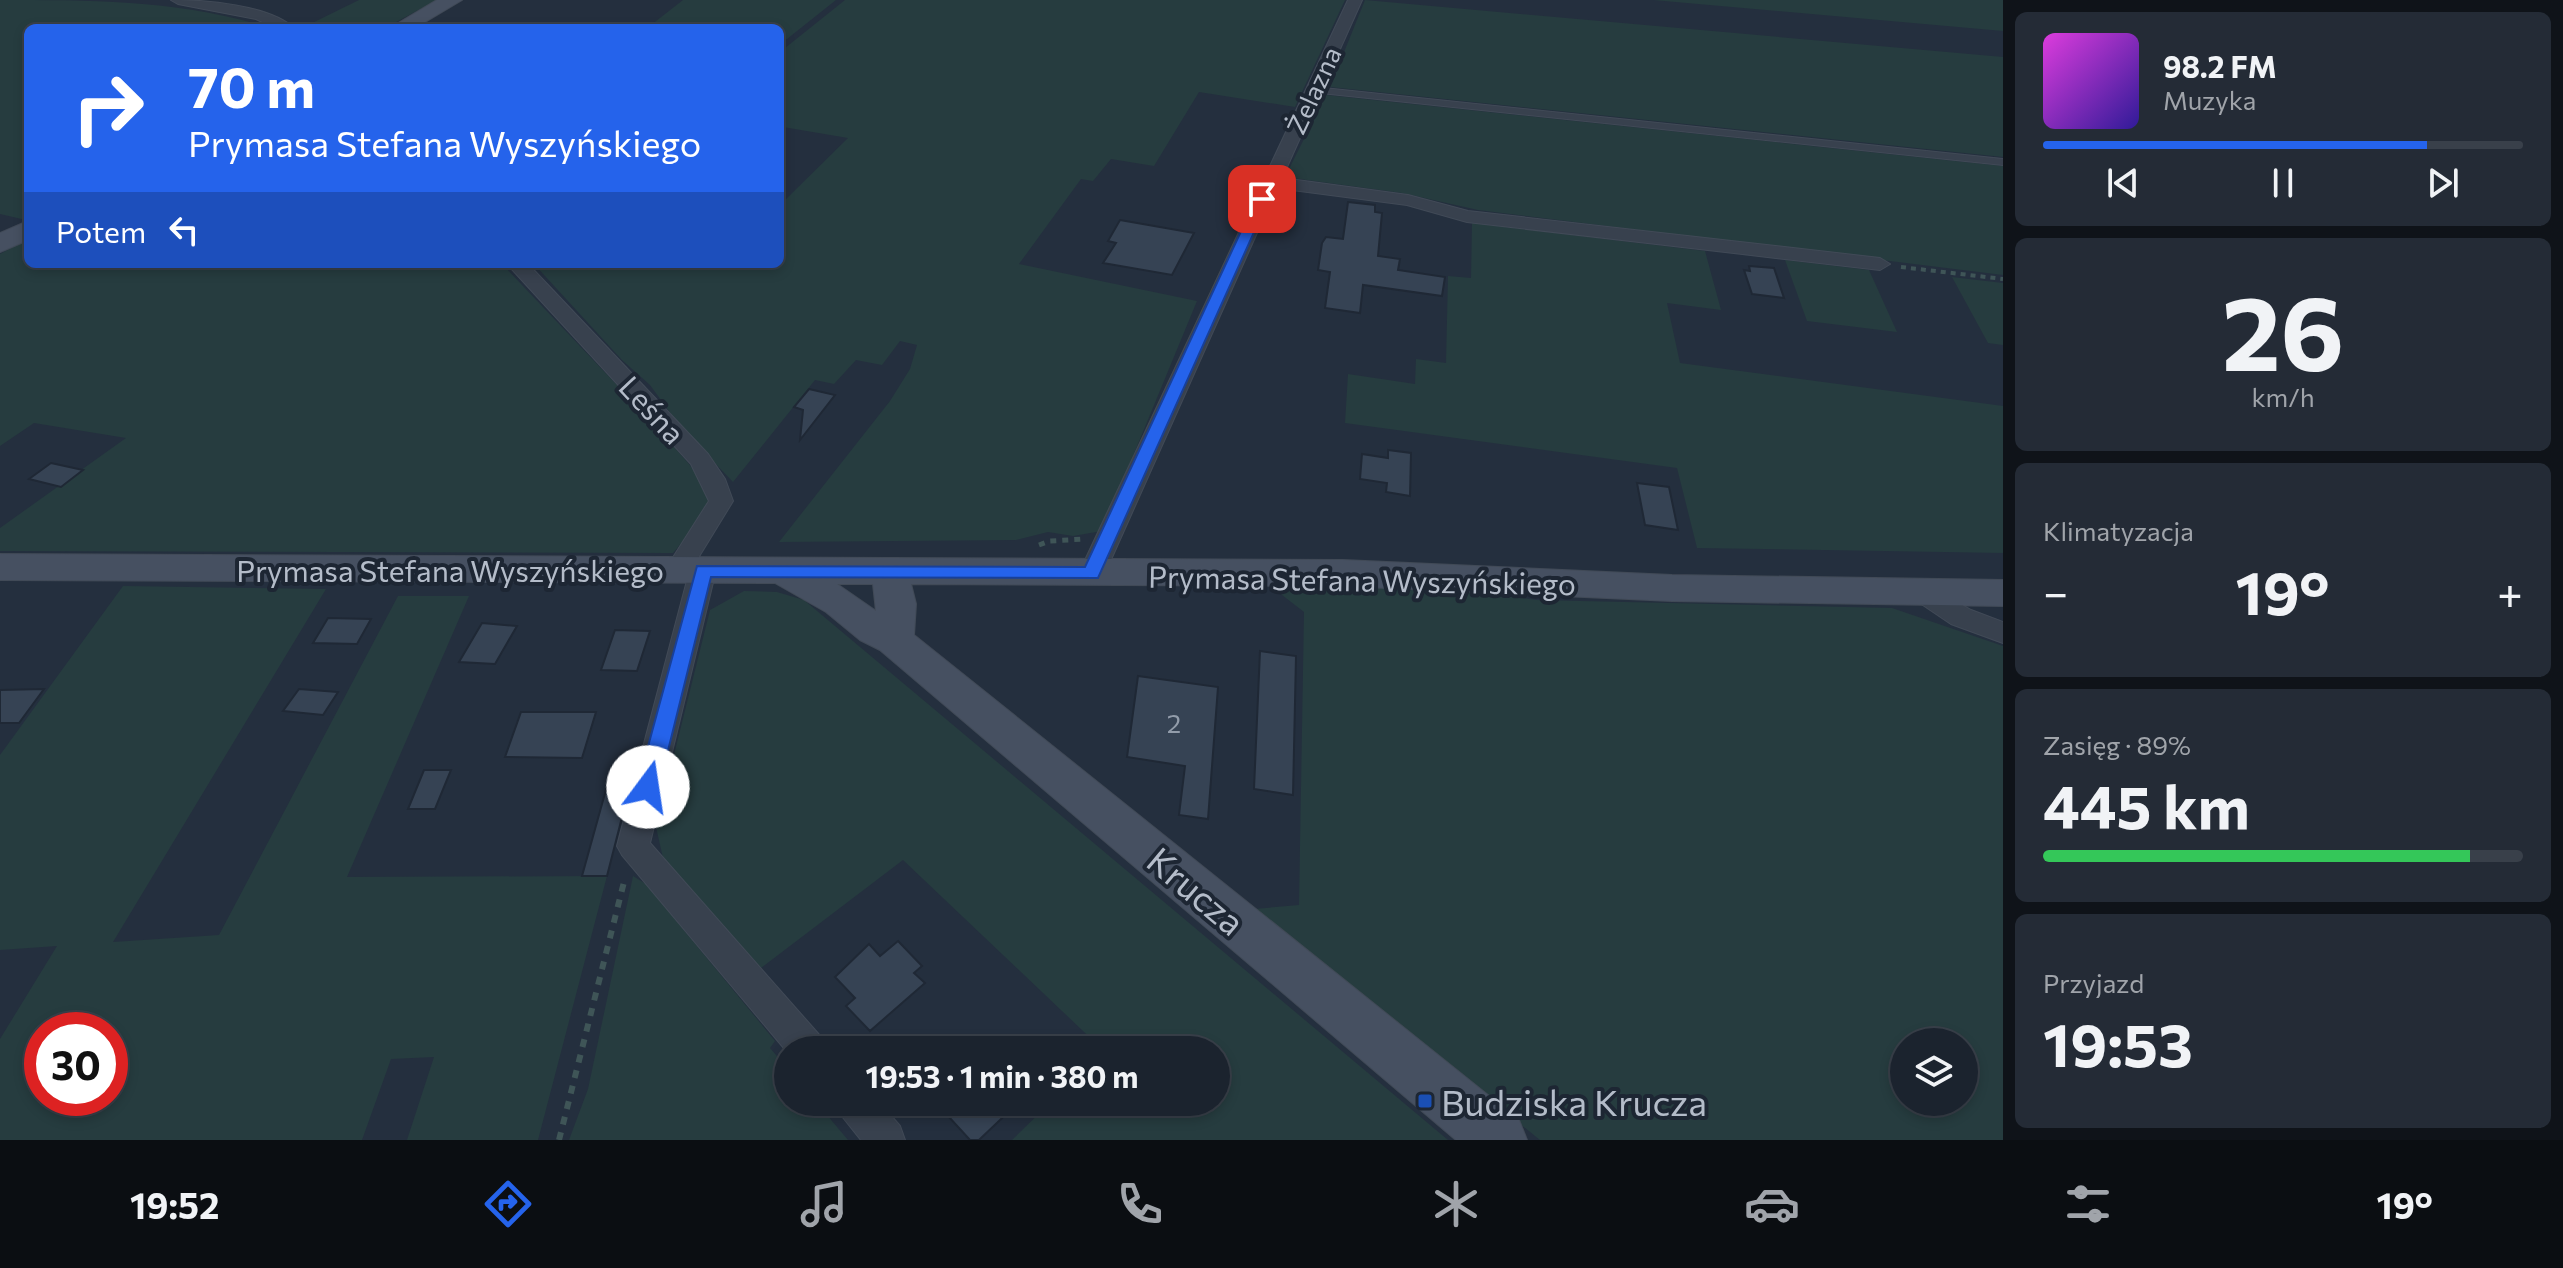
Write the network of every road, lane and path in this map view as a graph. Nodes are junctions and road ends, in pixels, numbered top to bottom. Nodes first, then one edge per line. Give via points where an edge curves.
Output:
1 (178, 0) edge
2 (452, 0) edge
3 (1355, 0) edge
4 (278, 24) edge
5 (407, 24) edge
6 (1314, 90) junction
7 (2003, 162) edge
8 (1270, 182) junction
9 (24, 231) edge
10 (0, 244) edge
11 (1880, 264) joint
12 (521, 268) edge
13 (2003, 279) edge
14 (0, 567) edge
15 (690, 570) junction
16 (885, 571) junction
17 (784, 572) junction
18 (1092, 573) junction
19 (1923, 592) junction
20 (2003, 593) edge
21 (879, 630) junction
22 (2003, 633) edge
23 (633, 846) junction
24 (797, 1036) edge
25 (866, 1116) edge
26 (559, 1140) edge
27 (886, 1140) edge
28 (1499, 1140) edge

1 - 4 street
2 - 5 street
3 - 6 street, Żelazna
6 - 7 lane
6 - 8 street, Żelazna
8 - 11 street via 1400,198 1467,216
8 - 18 street, Żelazna
9 - 10 street
11 - 13 path
12 - 15 street, Leśna via 713,479 721,501
14 - 15 street, Prymasa Stefana Wyszyńskiego
15 - 17 street, Prymasa Stefana Wyszyńskiego
15 - 23 street
16 - 17 street, Prymasa Stefana Wyszyńskiego
16 - 18 street, Prymasa Stefana Wyszyńskiego
16 - 21 street via 897,597
17 - 21 street, Krucza
18 - 19 street, Prymasa Stefana Wyszyńskiego via 1343,573 1672,588
19 - 20 street, Prymasa Stefana Wyszyńskiego
19 - 22 street via 1961,617
21 - 28 street, Krucza
23 - 24 street
23 - 26 path
25 - 27 street

